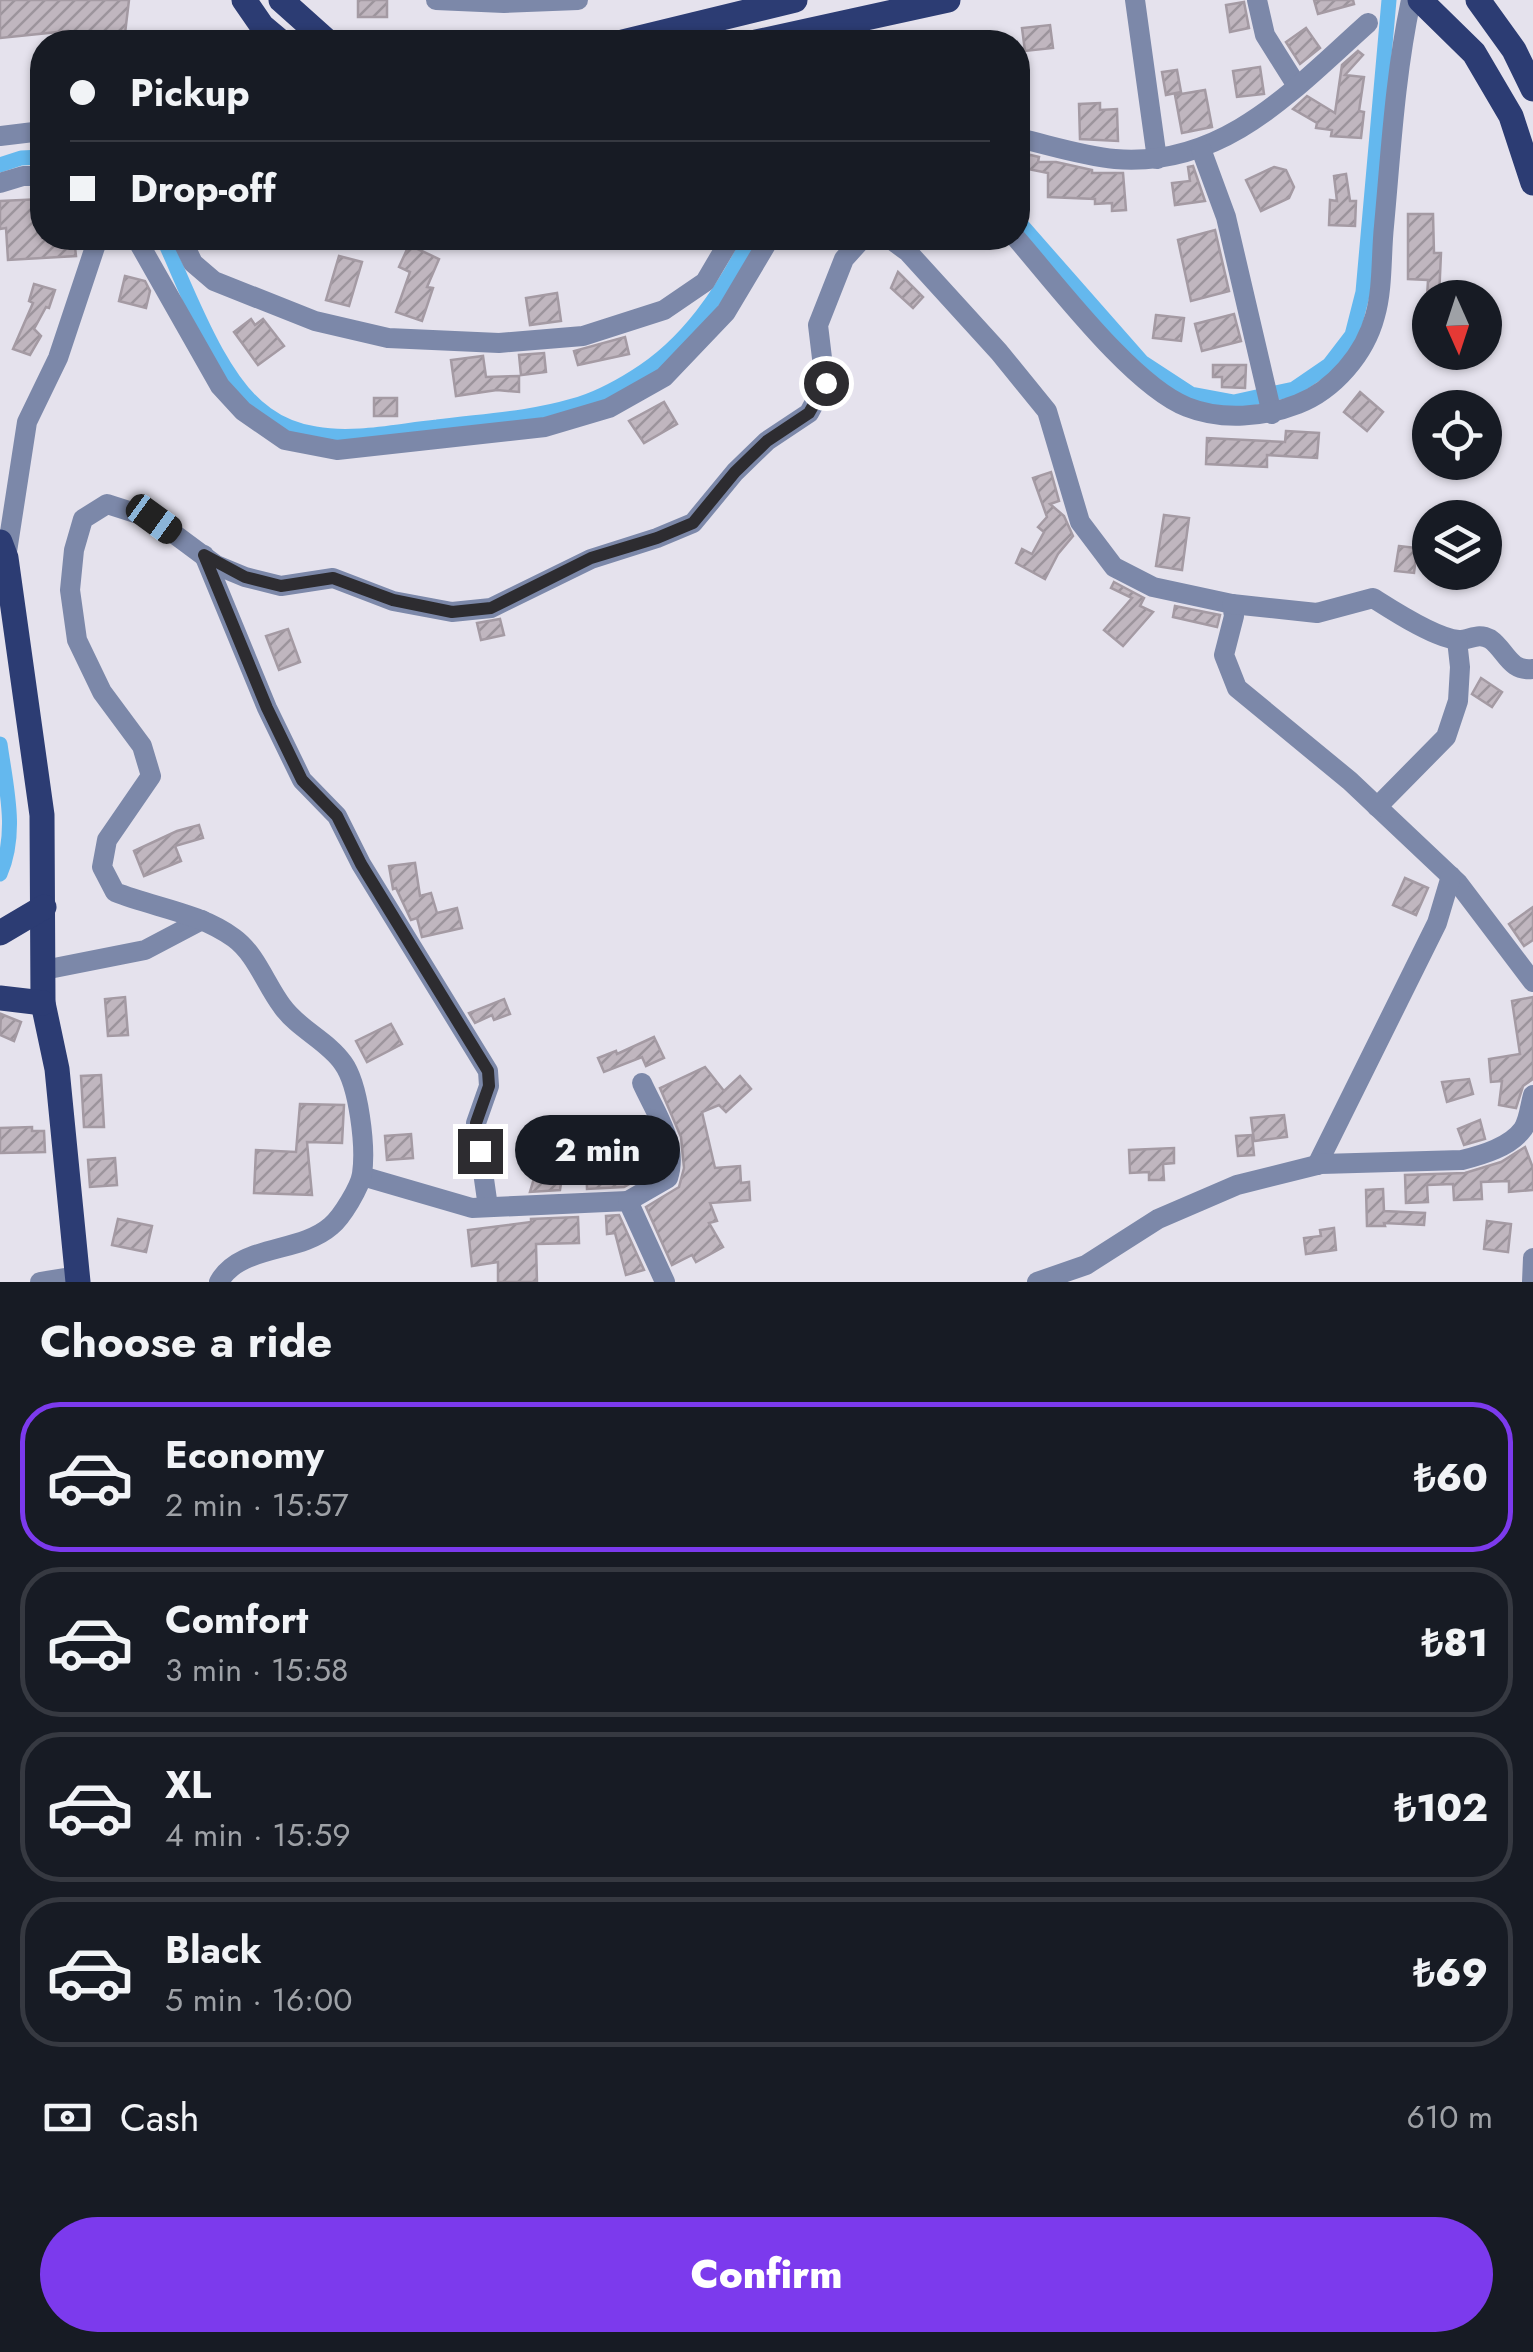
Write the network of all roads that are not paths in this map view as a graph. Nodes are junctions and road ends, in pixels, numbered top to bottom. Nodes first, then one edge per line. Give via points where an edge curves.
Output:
1 (244, 0) edge
2 (281, 0) edge
3 (436, 0) edge
4 (578, 0) edge
5 (795, 0) edge
6 (948, 0) edge
7 (1136, 0) edge
8 (1257, 0) edge
9 (1411, 0) edge
10 (1420, 0) edge
11 (1478, 0) edge
12 (745, 6) edge
13 (1368, 23) dead end
14 (267, 30) edge
15 (315, 30) edge
16 (664, 30) edge
17 (811, 30) edge
18 (1298, 86) junction
19 (1533, 89) edge
20 (30, 132) edge
21 (0, 136) edge
22 (1030, 141) edge
23 (1201, 149) junction
24 (1158, 159) junction
25 (30, 176) edge
26 (0, 183) edge
27 (1533, 183) edge
28 (94, 250) edge
29 (143, 250) edge
30 (187, 250) edge
31 (725, 250) edge
32 (763, 250) edge
33 (853, 250) edge
34 (903, 250) edge
35 (1026, 250) edge
36 (1270, 404) junction
37 (3, 550) edge
38 (204, 555) junction
39 (1232, 604) junction
40 (1457, 640) junction
41 (1533, 668) edge
42 (1377, 807) junction
43 (1451, 876) junction
44 (44, 907) junction
45 (202, 920) junction
46 (0, 933) edge
47 (44, 970) junction
48 (1533, 982) edge
49 (0, 998) edge
50 (44, 1003) junction
51 (642, 1083) dead end
52 (1533, 1096) edge
53 (1528, 1133) edge
54 (1317, 1165) junction
55 (362, 1176) junction
56 (628, 1200) junction
57 (488, 1207) junction
58 (1533, 1258) edge
59 (78, 1279) edge
60 (40, 1282) edge
61 (219, 1282) edge
62 (665, 1282) edge
63 (1038, 1282) edge
64 (1532, 1282) edge

1 - 14 main road
2 - 15 main road
3 - 4 street
5 - 12 main road
6 - 17 main road
7 - 24 street
8 - 18 street via 1265,34
9 - 36 street via 1398,60 1376,316 1352,364 1317,397
10 - 27 main road via 1474,54 1512,116
11 - 19 main road
12 - 16 main road
13 - 18 street
18 - 23 street via 1267,113
20 - 21 street
22 - 24 street via 1113,159
23 - 24 street
23 - 36 street via 1226,217
25 - 26 street
28 - 37 street via 58,358 27,422
29 - 32 street via 220,386 244,411 285,440 337,450 545,427 609,408 664,377 726,312
30 - 31 street via 214,281 315,321 388,338 499,343 582,336 664,310 705,282
33 - 38 street via 818,326 826,383 809,413 767,441 693,523 591,558 491,608 452,612 333,578 281,586 245,577
34 - 39 street via 1046,411 1080,522 1114,567 1153,587
35 - 36 street via 1105,340 1188,408 1236,416
37 - 44 main road via 42,815
38 - 45 street via 154,519 107,504 84,520 70,590 76,640 102,692 142,746 151,776 107,840 102,867 115,892
38 - 57 street via 302,780 337,816 488,1071 476,1123
39 - 40 street via 1317,613 1373,598
39 - 42 street via 1224,655 1237,688
40 - 41 street via 1480,635 1512,665
40 - 42 street via 1458,701 1446,737
42 - 43 street
43 - 48 street
43 - 54 street via 1436,923
44 - 46 main road
44 - 47 main road
45 - 47 street via 145,950
45 - 55 street via 238,940 283,1008 341,1059 361,1128
47 - 50 main road
49 - 50 main road
50 - 59 main road
51 - 56 street via 668,1140 672,1166 668,1178
52 - 53 street
53 - 54 street via 1462,1160
54 - 63 street via 1237,1185 1158,1219 1086,1266
55 - 57 street
55 - 61 street via 333,1224 298,1246 238,1260
56 - 57 street
56 - 62 street
58 - 64 street
59 - 60 street

